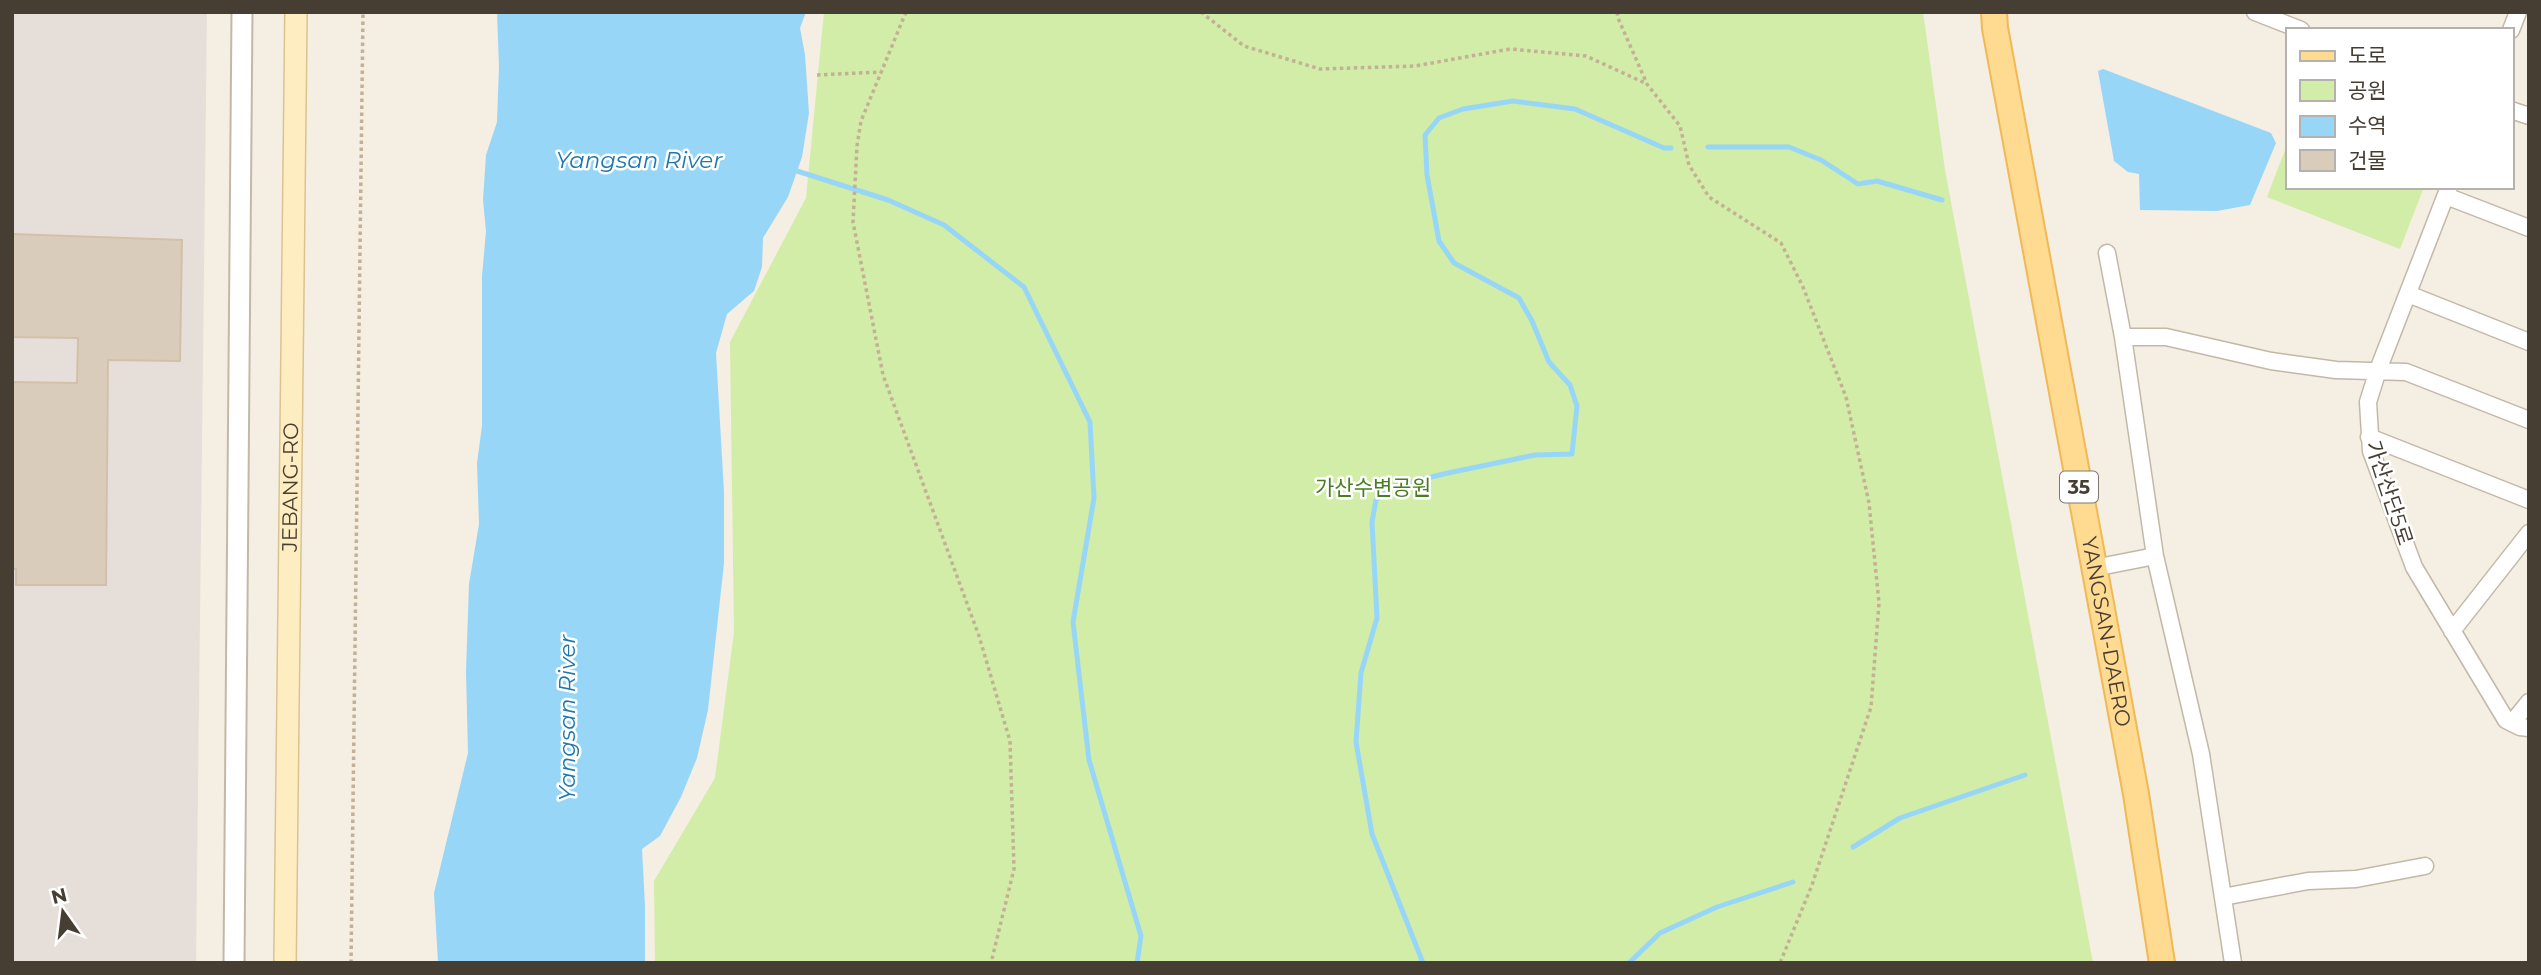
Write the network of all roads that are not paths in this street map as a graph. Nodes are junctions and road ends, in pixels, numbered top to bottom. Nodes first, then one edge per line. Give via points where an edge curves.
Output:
1 (242, 12) edge
2 (296, 12) edge
3 (1994, 12) edge
4 (2255, 12) edge
5 (2296, 28) edge
6 (2448, 191) edge
7 (2529, 228) edge
8 (2107, 253) dead end
9 (2407, 294) junction
10 (2123, 337) junction
11 (2529, 342) edge
12 (2378, 370) junction
13 (2529, 419) edge
14 (2369, 437) junction
15 (2529, 500) edge
16 (2529, 533) edge
17 (2155, 556) junction
18 (2094, 568) junction
19 (2452, 631) junction
20 (2529, 702) edge
21 (2512, 723) junction
22 (2529, 727) edge
23 (2425, 866) dead end
24 (2223, 897) junction
25 (234, 963) edge
26 (285, 963) edge
27 (2162, 963) edge
28 (2233, 963) edge

1 - 25 street
2 - 26 main road, JEBANG-RO
3 - 18 main road, YANGSAN-DAERO / 35
4 - 5 street
6 - 7 street
6 - 9 street, 가산산단5로
8 - 10 street
9 - 11 street
9 - 12 street, 가산산단5로
10 - 12 street via 2166,337 2271,360 2336,370
10 - 17 street
12 - 13 street via 2406,372
12 - 14 street, 가산산단5로 via 2368,402
14 - 15 street
14 - 19 street, 가산산단5로 via 2414,568
16 - 19 street
17 - 18 street
17 - 24 street via 2201,754
18 - 27 main road, YANGSAN-DAERO / 35
19 - 21 street, 가산산단5로
20 - 21 street
21 - 22 street
23 - 24 street
24 - 28 street

